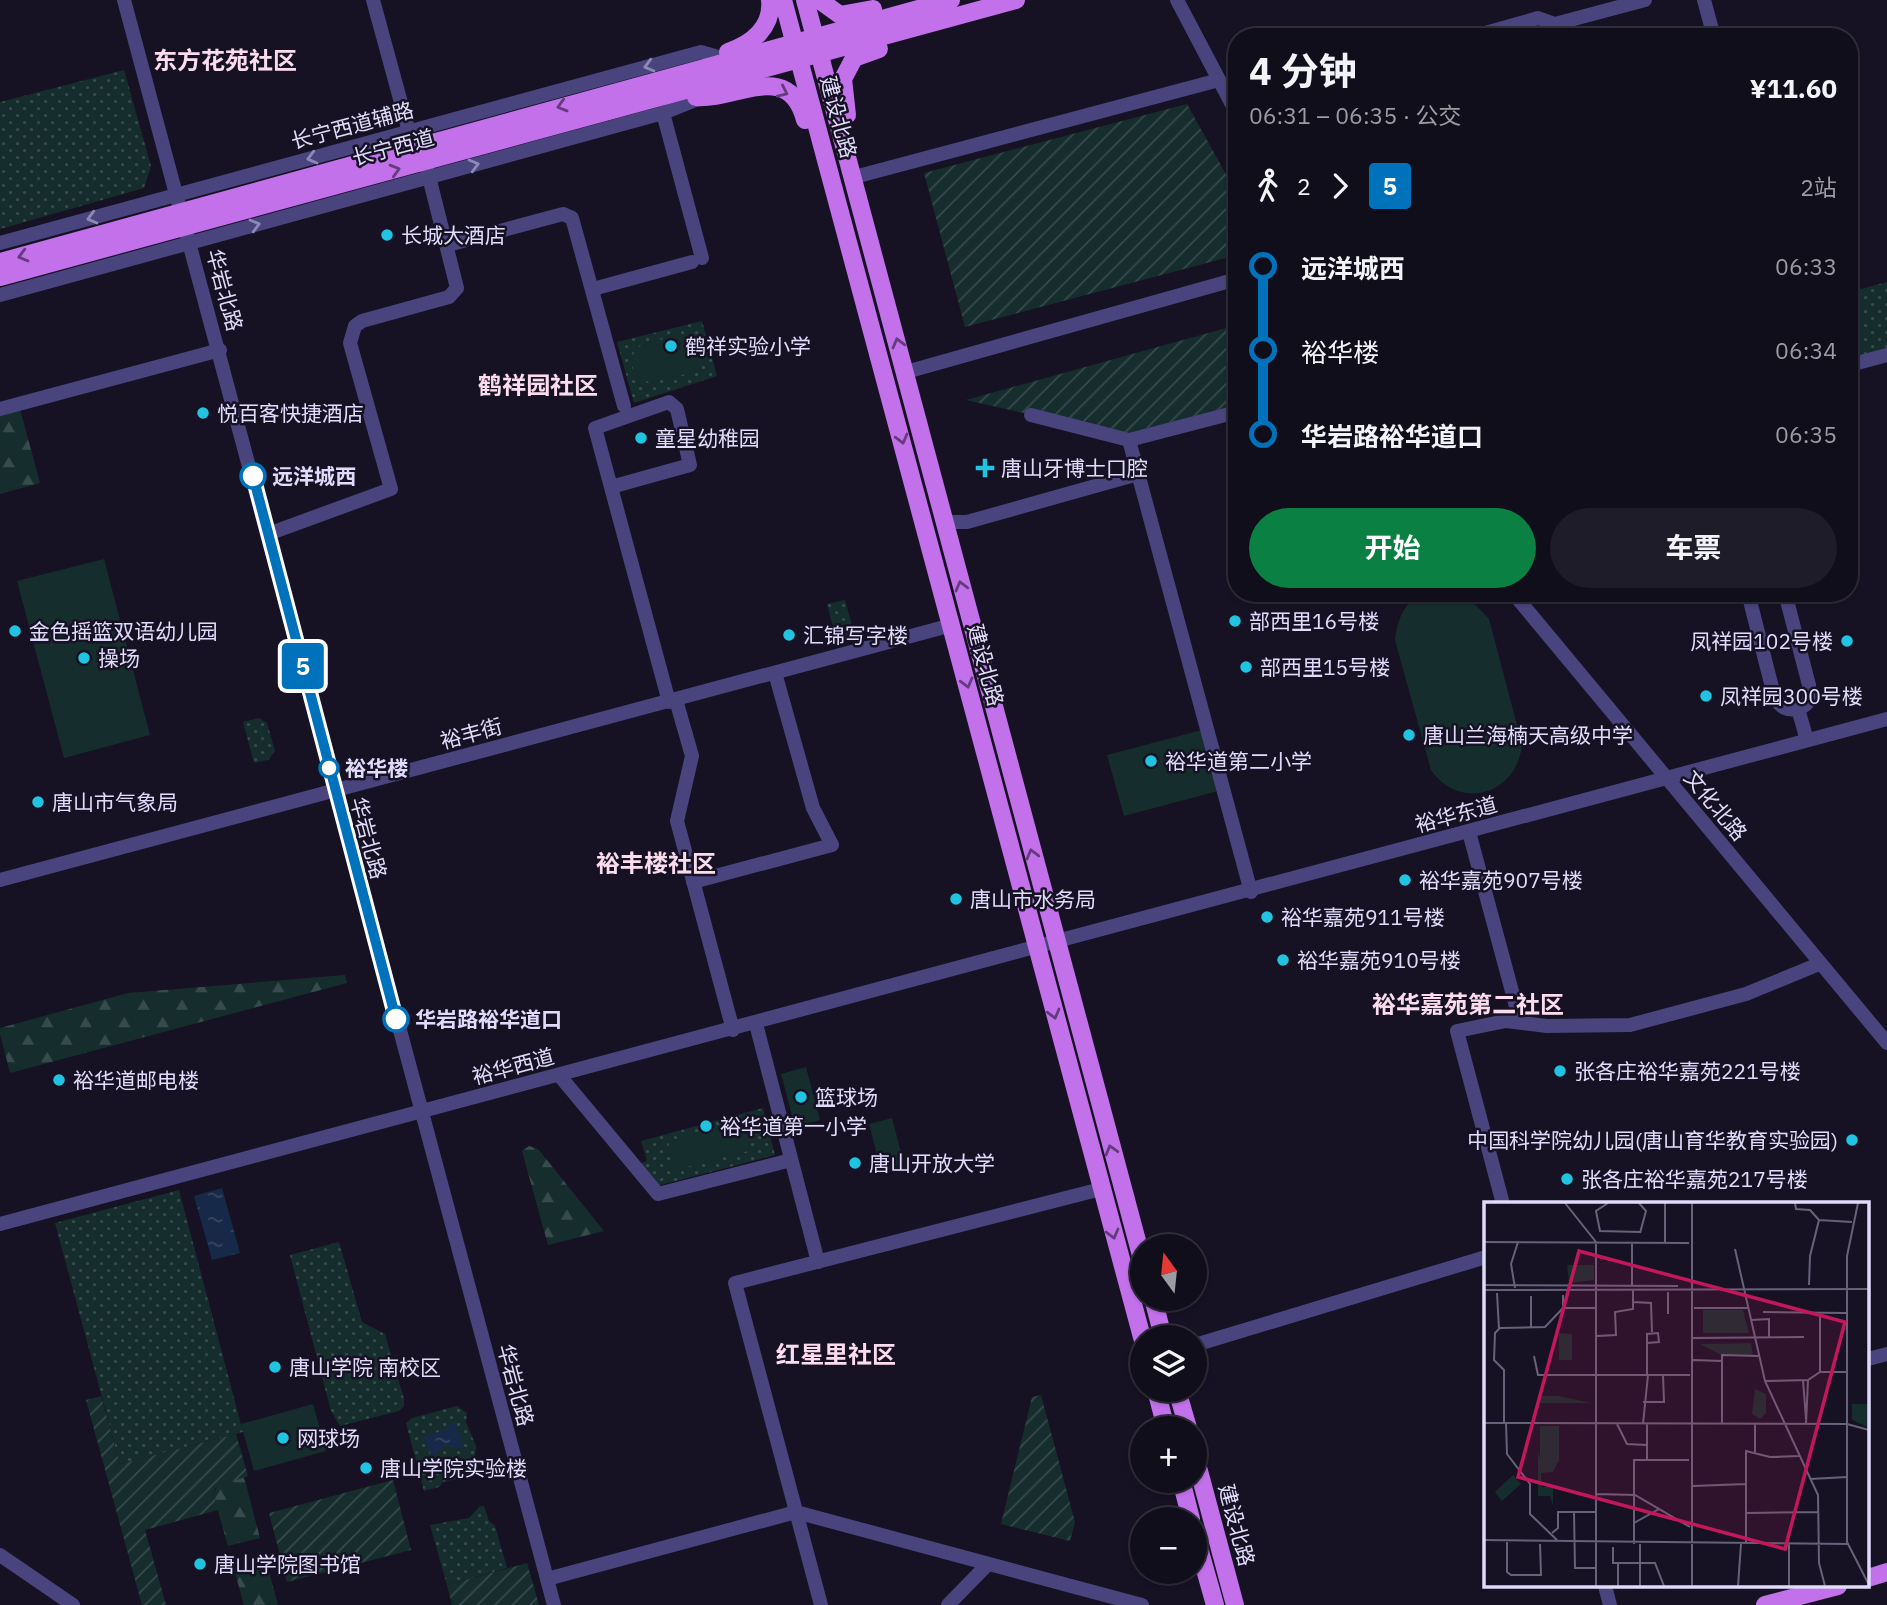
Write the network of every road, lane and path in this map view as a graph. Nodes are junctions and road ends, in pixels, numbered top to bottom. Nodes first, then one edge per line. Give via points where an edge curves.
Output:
1 (124, 0) edge
2 (373, 0) edge
3 (770, 0) edge
4 (783, 0) edge
5 (805, 0) edge
6 (819, 0) edge
7 (911, 0) edge
8 (951, 0) edge
9 (1016, 0) edge
10 (1177, 0) edge
11 (1645, 0) edge
12 (1704, 0) edge
13 (975, 11) junction
14 (1503, 28) edge
15 (1712, 28) edge
16 (818, 45) junction
17 (797, 51) junction
18 (715, 56) junction
19 (698, 68) junction
20 (1219, 80) junction
21 (669, 95) junction
22 (704, 97) junction
23 (1228, 97) edge
24 (663, 113) junction
25 (409, 132) junction
26 (427, 169) junction
27 (862, 175) junction
28 (178, 194) junction
29 (866, 225) junction
30 (187, 227) junction
31 (847, 231) junction
32 (0, 243) edge
33 (448, 246) junction
34 (0, 262) edge
35 (0, 277) edge
36 (1228, 282) edge
37 (593, 289) junction
38 (0, 295) edge
39 (220, 350) junction
40 (1887, 355) edge
41 (1858, 363) edge
42 (906, 372) junction
43 (624, 406) dead end
44 (0, 409) edge
45 (1228, 414) edge
46 (1031, 415) dead end
47 (1129, 440) junction
48 (1138, 474) junction
49 (611, 487) junction
50 (944, 522) junction
51 (268, 534) junction
52 (1520, 602) edge
53 (1750, 602) edge
54 (1787, 602) edge
55 (952, 625) junction
56 (775, 673) junction
57 (672, 701) junction
58 (1798, 709) junction
59 (1887, 719) edge
60 (1807, 740) junction
61 (1667, 779) junction
62 (335, 792) junction
63 (1469, 832) junction
64 (0, 880) edge
65 (694, 882) junction
66 (1251, 892) junction
67 (1056, 943) junction
68 (1036, 948) junction
69 (1819, 964) junction
70 (1520, 1021) junction
71 (756, 1024) junction
72 (733, 1030) junction
73 (1887, 1043) edge
74 (559, 1075) junction
75 (422, 1112) junction
76 (791, 1160) junction
77 (1101, 1189) junction
78 (1502, 1202) edge
79 (0, 1224) edge
80 (1135, 1234) edge
81 (1484, 1258) edge
82 (818, 1262) junction
83 (1139, 1325) edge
84 (1207, 1341) edge
85 (1887, 1354) edge
86 (1870, 1358) edge
87 (1205, 1493) edge
88 (796, 1513) junction
89 (0, 1555) edge
90 (987, 1565) junction
91 (1887, 1572) edge
92 (1870, 1576) edge
93 (547, 1579) junction
94 (1207, 1579) edge
95 (1606, 1588) edge
96 (1830, 1588) edge
97 (73, 1605) edge
98 (554, 1605) edge
99 (821, 1605) edge
100 (948, 1605) edge
101 (1142, 1605) edge
102 (1214, 1605) edge
103 (1235, 1605) edge
104 (1611, 1605) edge
105 (1765, 1605) edge

1 - 28 street, 华岩北路
2 - 25 street
3 - 18 main road via 770,18 756,37 739,49
4 - 17 main road, 建设北路
5 - 16 main road, 建设北路
6 - 7 main road via 840,15
8 - 16 main road
9 - 13 main road
10 - 20 street
11 - 14 street via 1555,23 1538,18
12 - 15 street
13 - 16 main road
13 - 27 main road via 950,27 855,58 842,87
16 - 17 main road
16 - 29 main road, 建设北路
17 - 19 main road, 长宁西道
17 - 21 main road, 长宁西道
17 - 31 main road, 建设北路
18 - 19 main road
18 -> 25 street, 长宁西道辅路 via 701,52
19 -> 30 main road, 长宁西道
20 - 23 street
20 - 27 street
21 - 22 main road
21 - 26 main road, 长宁西道
22 - 24 street
22 -> 31 main road via 762,84 790,93 801,103 823,186
26 -> 24 street
24 - 37 street via 697,260
25 -> 28 street, 长宁西道辅路
30 -> 26 main road, 长宁西道
26 - 33 street
27 - 29 main road
28 - 30 street, 华岩北路
28 -> 32 street, 长宁西道辅路
42 -> 29 main road, 建设北路
30 -> 34 main road, 长宁西道
30 - 35 main road, 长宁西道
30 - 38 street
30 - 39 street, 华岩北路
31 -> 55 main road, 建设北路
33 - 37 street via 563,214 572,218
33 - 51 street via 457,282 454,294 362,320 351,334 391,489
36 - 42 street
37 - 43 street
39 - 44 street
39 - 51 street, 华岩北路
40 - 41 street
42 - 50 main road, 建设北路
45 - 47 street
46 - 47 street
47 - 48 street
48 - 50 street via 979,519
48 - 66 street
49 - 49 street via 690,465 677,409 669,402 595,428
49 - 57 street
67 -> 50 main road, 建设北路
51 - 62 street, 华岩北路
52 - 61 street, 文化北路
53 - 58 street via 1775,699 1789,711
54 - 58 street via 1811,698
55 - 56 street, 裕丰街
55 -> 68 main road, 建设北路
56 - 57 street, 裕丰街
56 - 65 street via 813,808 832,845
57 - 62 street, 裕丰街
57 - 65 street via 692,756 677,821
58 - 60 street
59 - 60 street, 裕华东道
60 - 61 street, 裕华东道
61 - 63 street, 裕华东道
61 - 69 street, 文化北路
62 - 64 street, 裕丰街
62 - 75 street, 华岩北路
63 - 66 street, 裕华东道
63 - 70 street
65 - 72 street
66 - 67 street, 裕华东道
67 - 68 street, 裕华东道
80 -> 67 main road, 建设北路
68 - 71 street, 裕华西道
68 -> 77 main road, 建设北路
69 - 70 street via 1746,993 1630,1025 1547,1026
69 - 73 street, 文化北路
70 - 78 street via 1457,1031
71 - 72 street, 裕华西道
71 - 76 street
72 - 74 street, 裕华西道
74 - 75 street, 裕华西道
74 - 76 street via 658,1194
75 - 79 street, 裕华西道
75 - 93 street, 华岩北路
76 - 82 street
77 - 82 street
77 -> 83 main road, 建设北路
81 - 84 street
82 - 88 street via 735,1283
85 - 86 street
87 - 103 main road, 建设北路
88 - 90 street
88 - 93 street
88 - 99 street
89 - 97 street
90 - 100 street
90 - 101 street
91 - 92 main road
93 - 98 street, 华岩北路
94 - 102 main road, 建设北路
95 - 104 street
96 - 105 main road

